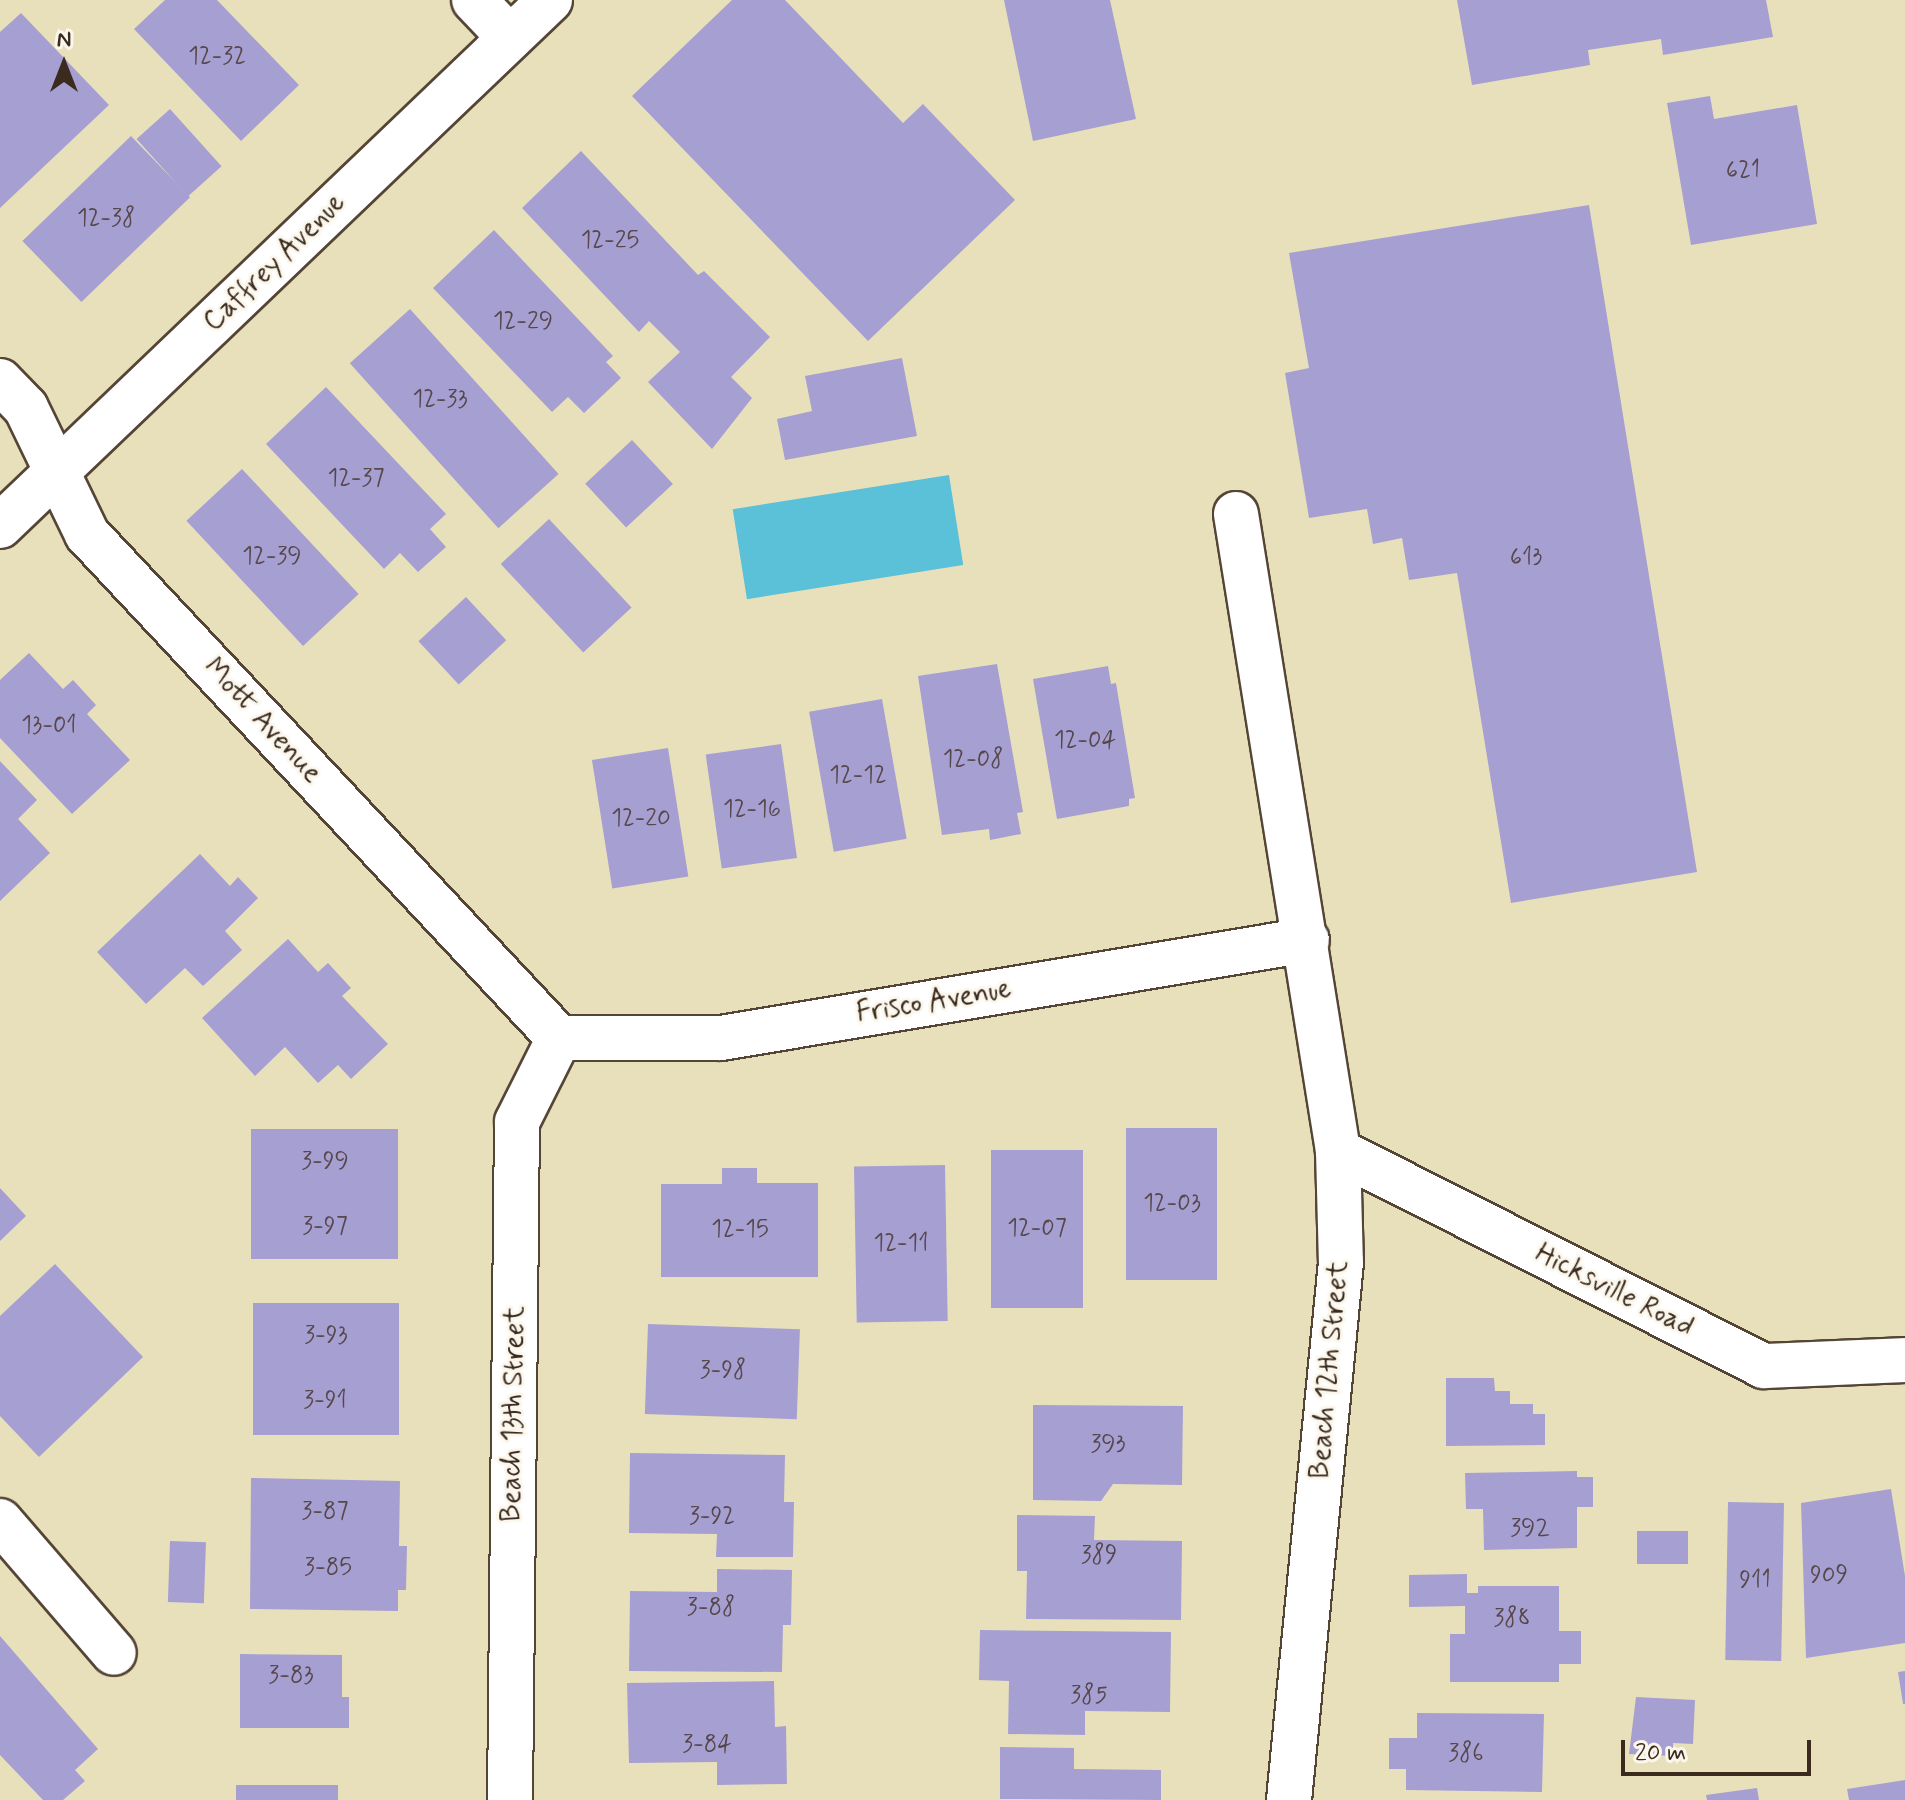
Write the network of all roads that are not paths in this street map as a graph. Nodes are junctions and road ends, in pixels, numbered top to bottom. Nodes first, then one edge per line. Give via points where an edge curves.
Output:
1 (474, 0) edge
2 (550, 0) edge
3 (510, 38) junction
4 (0, 381) edge
5 (57, 472) junction
6 (1236, 514) dead end
7 (0, 526) edge
8 (1307, 940) junction
9 (559, 1038) junction
10 (1338, 1151) junction
11 (1905, 1360) edge
12 (0, 1521) edge
13 (114, 1653) dead end
14 (510, 1800) edge
15 (1289, 1800) edge

1 - 3 street
2 - 3 street, Caffrey Avenue
3 - 5 street, Caffrey Avenue
4 - 5 street, Mott Avenue via 26,408
5 - 7 street, Caffrey Avenue
5 - 9 street, Mott Avenue via 87,534
6 - 8 street, Beach 12th Street
8 - 9 street, Frisco Avenue via 721,1038
8 - 10 street, Beach 12th Street
9 - 14 street, Beach 13th Street via 517,1122
10 - 11 street, Hicksville Road via 1764,1366
10 - 15 street, Beach 12th Street via 1341,1262
12 - 13 street

